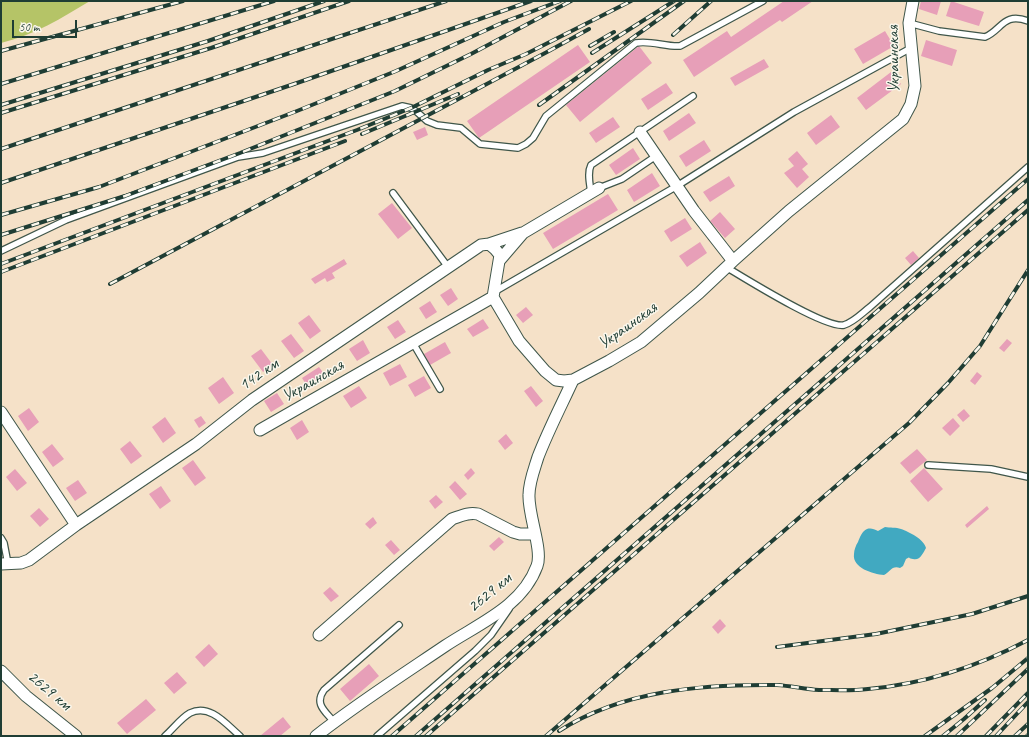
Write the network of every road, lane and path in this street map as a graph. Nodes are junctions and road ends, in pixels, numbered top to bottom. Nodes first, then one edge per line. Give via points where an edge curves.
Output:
1 (762, 1) edge
2 (913, 1) edge
3 (1028, 21) edge
4 (909, 23) junction
5 (911, 48) junction
6 (693, 96) dead end
7 (640, 132) junction
8 (656, 156) junction
9 (1028, 167) edge
10 (677, 186) junction
11 (595, 191) junction
12 (393, 193) dead end
13 (523, 233) junction
14 (489, 244) junction
15 (1, 251) edge
16 (499, 261) junction
17 (729, 264) junction
18 (448, 267) junction
19 (493, 295) junction
20 (413, 343) junction
21 (573, 380) junction
22 (440, 389) dead end
23 (1, 412) edge
24 (260, 430) dead end
25 (928, 465) dead end
26 (1028, 477) edge
27 (76, 525) junction
28 (534, 534) junction
29 (1, 538) edge
30 (4, 564) edge
31 (519, 594) junction
32 (399, 625) dead end
33 (319, 635) dead end
34 (1, 671) edge
35 (334, 722) junction
36 (76, 736) edge
37 (165, 736) edge
38 (240, 736) edge
39 (316, 736) edge
40 (377, 736) edge

1 - 15 lane via 680,46 636,43 546,116 533,138 518,148 480,144 461,128 427,121 411,108 402,106 263,153 238,158 66,220
2 - 4 street, Украинская
3 - 4 lane via 1012,19 985,37 939,31
4 - 5 street, Украинская
5 - 10 lane via 794,112
5 - 17 street, Украинская via 915,86 911,104 903,119 789,211
6 - 7 lane
7 - 8 street
7 - 11 lane via 591,165 589,173
8 - 10 street
8 - 11 lane via 622,180
9 - 17 lane via 870,307 845,325 814,317
10 - 17 street
10 - 19 lane
11 - 13 street
12 - 18 lane
13 - 14 street, 142 км
13 - 16 street
14 - 16 street via 500,255
14 - 18 street, 142 км via 481,245
16 - 19 street
17 - 21 street, Украинская via 641,342
18 - 27 street, 142 км via 252,400 196,444
19 - 20 street, Украинская
19 - 21 street via 519,341 545,371 556,380
20 - 22 lane
20 - 24 street, Украинская
21 - 28 street, 2629 км via 530,479 530,510
23 - 27 street
25 - 26 lane via 991,469
27 - 30 street, 142 км via 29,560
28 - 31 street, 2629 км via 539,553 537,565
28 - 33 street via 513,532 478,514 462,515 452,520
29 - 30 lane via 4,543
31 - 35 street, 2629 км via 506,607
31 - 40 lane via 491,635
32 - 35 lane via 324,690 320,704
34 - 36 street, 2629 км via 26,696
35 - 39 street, 2629 км
37 - 38 lane via 190,713 202,710 214,713

